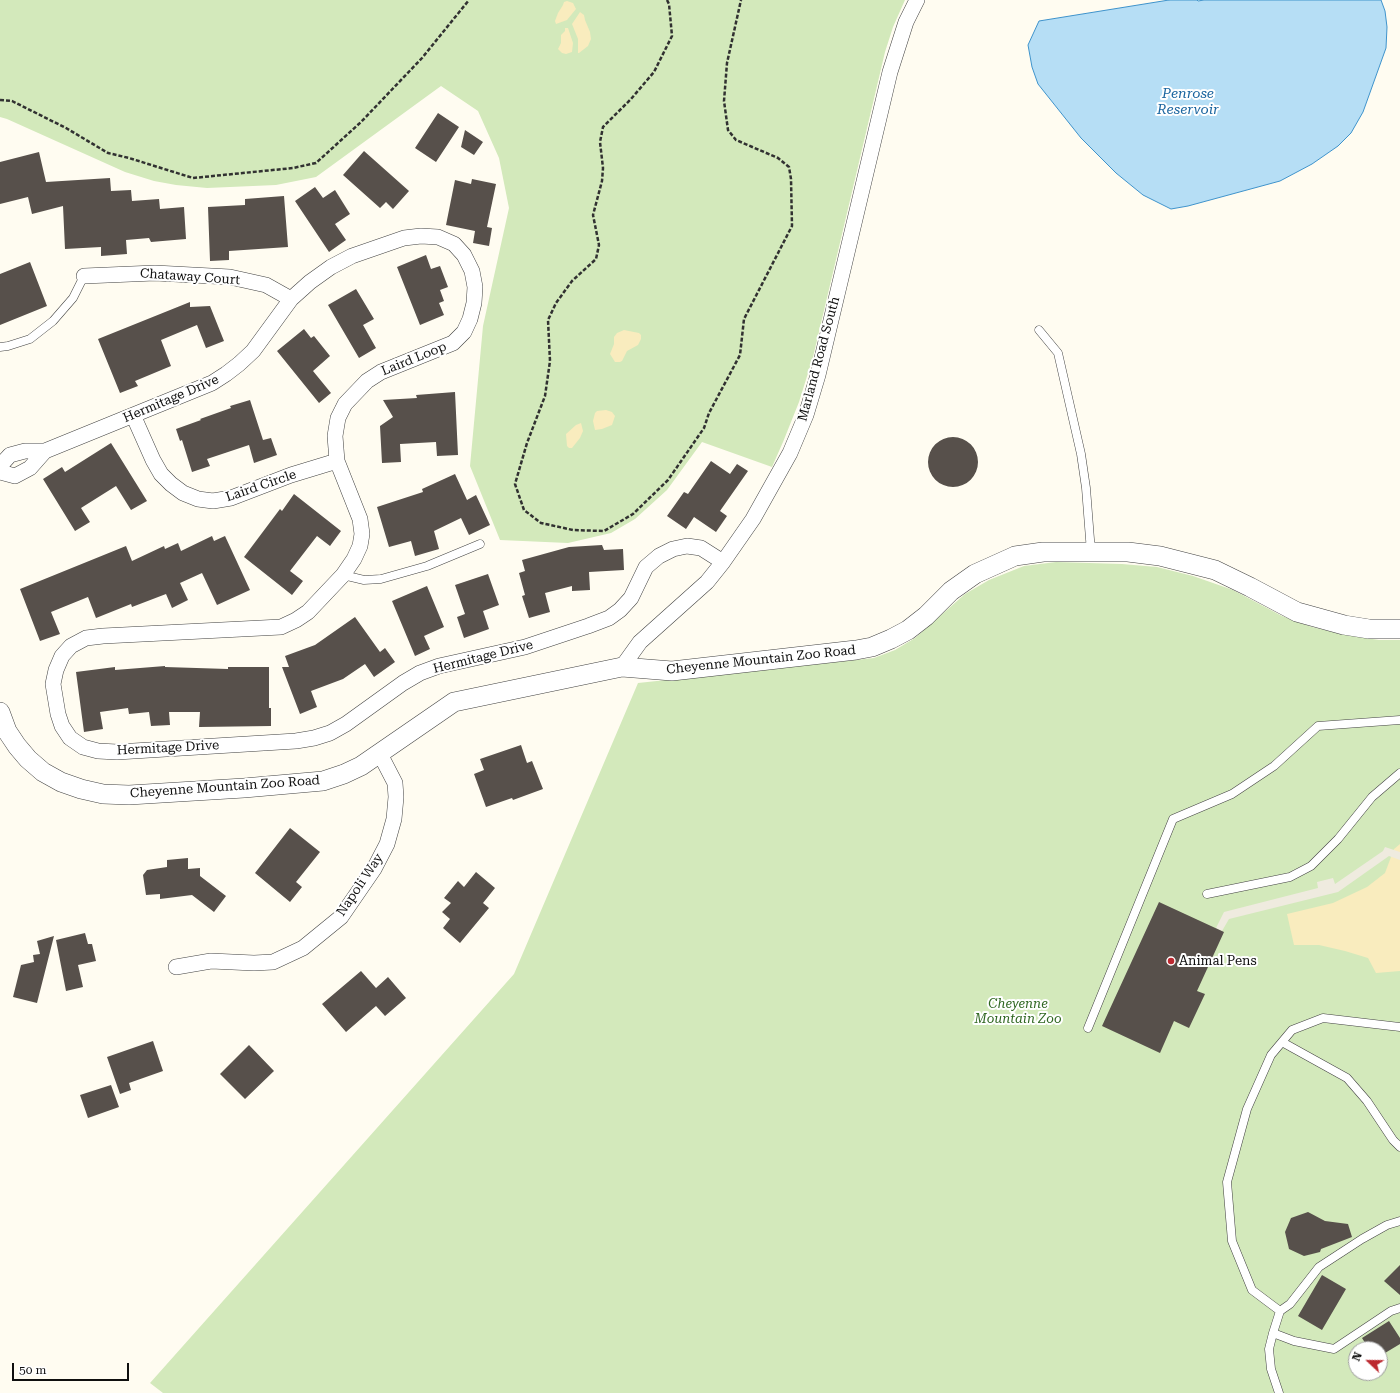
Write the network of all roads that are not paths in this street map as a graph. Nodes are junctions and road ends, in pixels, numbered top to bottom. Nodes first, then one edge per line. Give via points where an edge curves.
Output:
1 (917, 0) edge
2 (84, 276) joint
3 (291, 299) junction
4 (1039, 330) dead end
5 (0, 347) edge
6 (133, 415) junction
7 (45, 451) junction
8 (337, 461) junction
9 (0, 466) edge
10 (0, 472) edge
11 (480, 544) dead end
12 (1091, 552) junction
13 (723, 562) junction
14 (343, 576) junction
15 (1400, 629) edge
16 (622, 667) junction
17 (0, 712) edge
18 (1400, 720) edge
19 (380, 754) junction
20 (1400, 773) edge
21 (1207, 894) dead end
22 (176, 967) dead end
23 (1400, 1027) edge
24 (1088, 1028) dead end
25 (1282, 1042) junction
26 (1400, 1147) edge
27 (1400, 1221) edge
28 (1400, 1308) edge
29 (1280, 1311) junction
30 (1273, 1333) junction
31 (1279, 1393) edge

1 - 13 street, Marland Road South via 906,22 890,72 818,375 806,415 772,486
2 - 3 street, Chataway Court via 155,273 230,278 266,285
2 - 5 lane via 73,298 54,322 30,339
3 - 6 street, Hermitage Drive via 253,351 226,374 194,391
3 - 8 street, Laird Loop via 331,267 352,256 404,238 438,237 454,244 464,255 472,271 475,287 474,304 464,332 454,343 366,380 345,404 338,418 335,436
4 - 12 lane via 1058,353 1081,454
6 - 7 street, Hermitage Drive
6 - 8 street, Laird Circle via 161,474 183,493 198,499 213,501 231,498
7 - 9 street, Hermitage Drive via 25,451 10,455
7 - 10 street, Hermitage Drive via 30,468 15,476
8 - 14 street, Hermitage Drive via 360,519 362,534 360,546
11 - 14 lane via 427,566 381,579 364,580
12 - 15 street, Cheyenne Mountain Zoo Road via 1128,552 1184,561 1215,570 1297,612 1344,625 1369,629
12 - 16 street, Cheyenne Mountain Zoo Road via 1043,552 1015,556 975,574 951,591 908,630 872,647 672,671
13 - 14 street, Hermitage Drive via 701,548 687,546 673,549 646,567 631,598 608,618 525,647 439,666 420,673 346,724 314,738 117,752 82,747 70,738 62,726 54,684 62,656 71,646 86,638 103,636 281,627 308,612
13 - 16 street, Marland Road South via 707,582 640,642
16 - 19 street, Cheyenne Mountain Zoo Road via 454,702
17 - 19 street, Cheyenne Mountain Zoo Road via 17,746 43,772 61,782 103,794 129,795 323,781 361,766
18 - 24 lane via 1318,726 1274,766 1232,794 1173,819
19 - 22 street, Napoli Way via 394,783 394,818 386,844 374,869 341,917 303,948 273,962 211,961
20 - 21 lane via 1372,797 1338,839 1311,866 1290,877
23 - 25 lane via 1323,1018 1292,1030
25 - 26 lane via 1347,1078
25 - 29 lane via 1271,1055 1247,1109 1227,1182 1232,1241 1252,1290
27 - 29 lane via 1362,1239 1319,1267 1290,1304
28 - 30 lane via 1391,1311 1334,1349 1294,1341
29 - 30 lane
30 - 31 lane via 1269,1349 1271,1369

